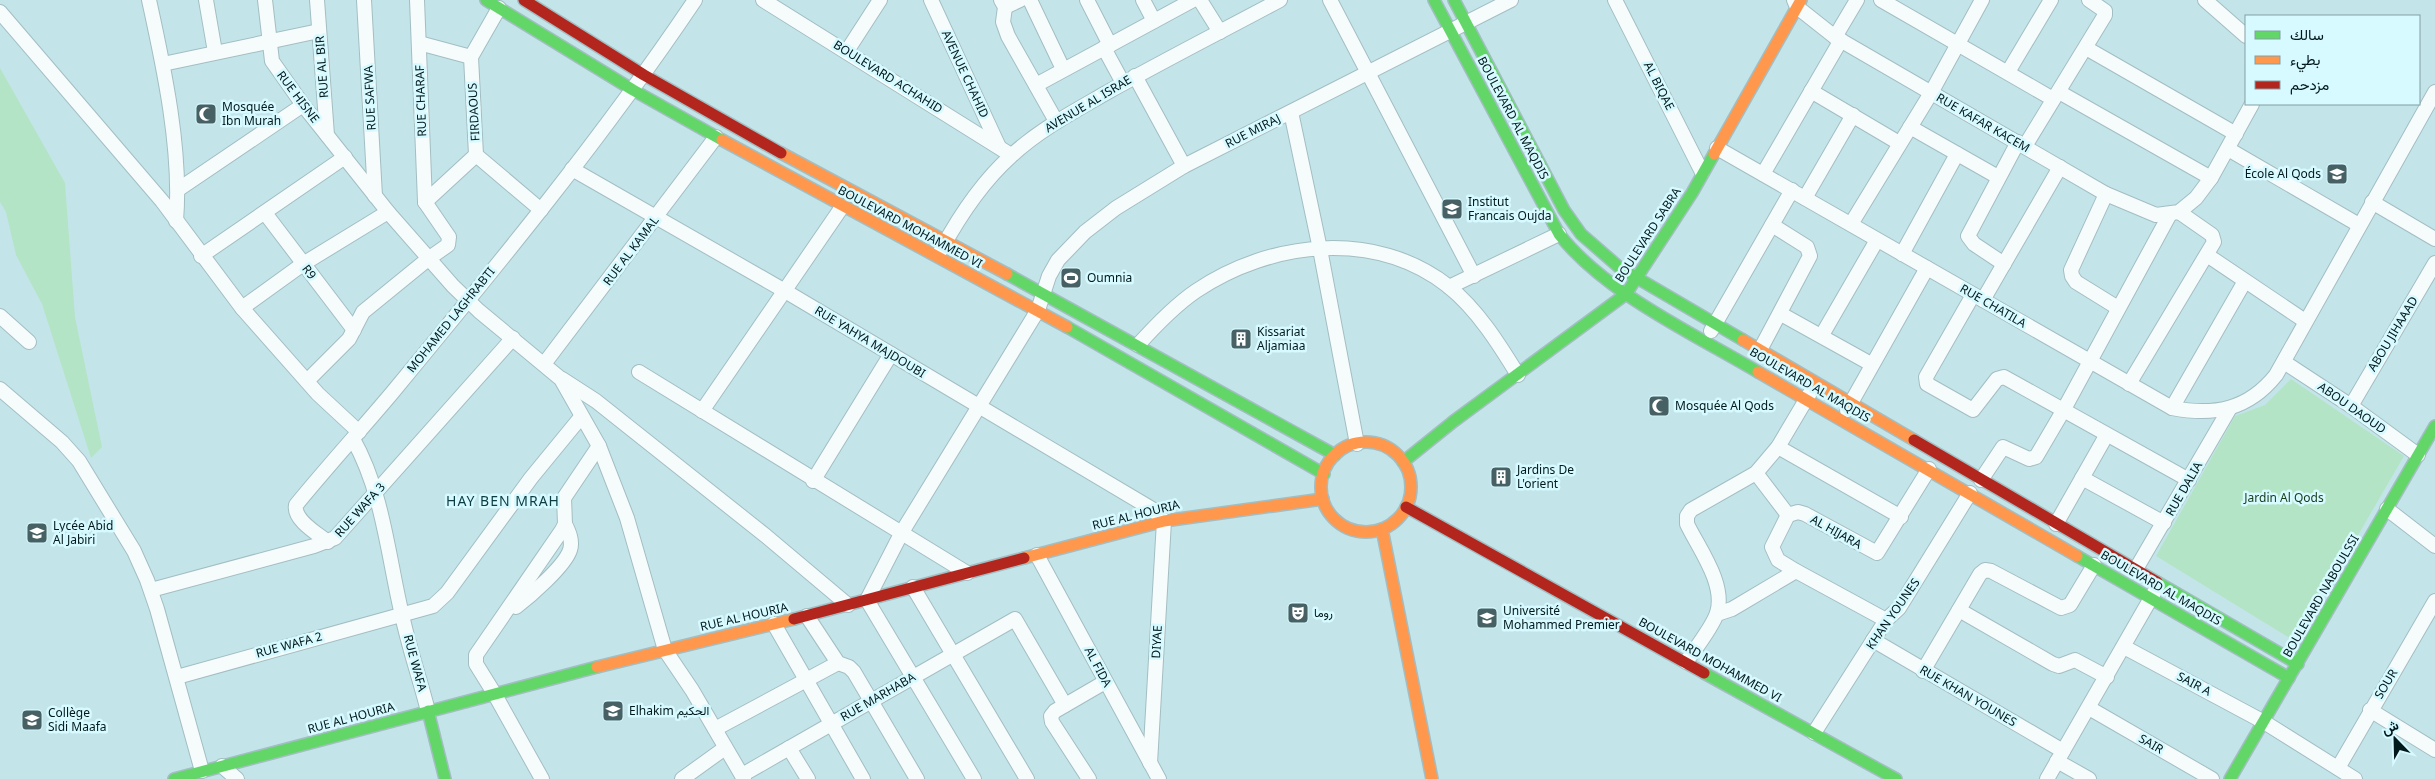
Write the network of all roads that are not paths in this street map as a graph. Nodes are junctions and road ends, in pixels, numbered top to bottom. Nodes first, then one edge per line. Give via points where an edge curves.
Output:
1 (149, 0) edge
2 (206, 0) edge
3 (266, 0) edge
4 (317, 0) edge
5 (364, 0) edge
6 (417, 0) edge
7 (486, 0) edge
8 (524, 0) edge
9 (694, 0) edge
10 (763, 0) edge
11 (880, 0) edge
12 (931, 0) edge
13 (1020, 0) edge
14 (1030, 0) edge
15 (1087, 0) edge
16 (1144, 0) edge
17 (1193, 0) edge
18 (1200, 0) edge
19 (1330, 0) edge
20 (1434, 0) edge
21 (1454, 0) edge
22 (1511, 0) edge
23 (1615, 0) edge
24 (1857, 0) edge
25 (1882, 0) edge
26 (1982, 0) edge
27 (2051, 0) edge
28 (2089, 0) edge
29 (2205, 0) edge
30 (1271, 2) edge
31 (1798, 2) edge
32 (1003, 3) edge
33 (499, 8) junction
34 (1, 14) edge
35 (1154, 21) junction
36 (1467, 23) junction
37 (319, 31) junction
38 (1451, 31) junction
39 (1220, 32) junction
40 (2245, 35) edge
41 (1838, 39) junction
42 (269, 41) junction
43 (419, 42) junction
44 (1957, 43) junction
45 (1107, 46) junction
46 (2086, 48) junction
47 (847, 51) junction
48 (215, 52) junction
49 (471, 57) junction
50 (162, 64) junction
51 (1064, 69) junction
52 (1368, 72) junction
53 (2008, 72) junction
54 (644, 75) junction
55 (1136, 76) junction
56 (1123, 83) junction
57 (1036, 85) junction
58 (632, 90) junction
59 (1811, 90) junction
60 (2435, 92) edge
61 (1931, 93) junction
62 (2056, 95) junction
63 (304, 105) junction
64 (2251, 105) edge
65 (1291, 112) junction
66 (1853, 115) junction
67 (1514, 117) junction
68 (1056, 121) junction
69 (1500, 124) junction
70 (1910, 127) junction
71 (2236, 134) junction
72 (327, 135) junction
73 (716, 138) junction
74 (1900, 143) junction
75 (2021, 144) junction
76 (999, 147) junction
77 (1717, 148) junction
78 (2228, 149) junction
79 (1957, 154) junction
80 (476, 155) junction
81 (1011, 155) junction
82 (345, 157) junction
83 (1184, 166) junction
84 (2060, 167) junction
85 (572, 169) junction
86 (1702, 172) junction
87 (1763, 174) junction
88 (1998, 177) junction
89 (2211, 178) junction
90 (179, 189) junction
91 (1792, 190) junction
92 (2106, 194) junction
93 (375, 196) junction
94 (1805, 198) junction
95 (425, 202) junction
96 (2372, 202) junction
97 (842, 207) junction
98 (541, 210) junction
99 (388, 212) junction
100 (265, 213) junction
101 (2174, 213) junction
102 (655, 218) junction
103 (176, 221) junction
104 (1851, 224) junction
105 (1772, 225) junction
106 (2359, 225) junction
107 (1559, 234) junction
108 (2435, 239) edge
109 (1877, 240) junction
110 (945, 242) junction
111 (1320, 248) junction
112 (1902, 254) junction
113 (2207, 255) junction
114 (201, 256) junction
115 (938, 256) junction
116 (428, 259) junction
117 (2435, 263) edge
118 (303, 264) junction
119 (2004, 264) junction
120 (1927, 268) junction
121 (1474, 276) junction
122 (1636, 279) junction
123 (2245, 281) junction
124 (1449, 287) junction
125 (785, 291) junction
126 (1043, 292) junction
127 (1626, 294) junction
128 (1978, 297) junction
129 (468, 300) junction
130 (242, 308) junction
131 (2118, 308) junction
132 (1038, 310) junction
133 (1781, 314) junction
134 (0, 316) edge
135 (2305, 321) junction
136 (1715, 325) junction
137 (354, 330) junction
138 (1822, 335) junction
139 (513, 338) junction
140 (1706, 340) junction
141 (29, 342) dead end
142 (1138, 345) junction
143 (1760, 350) junction
144 (891, 354) junction
145 (2284, 362) junction
146 (2090, 363) junction
147 (544, 364) junction
148 (1871, 364) junction
149 (639, 372) dead end
150 (1518, 376) junction
151 (561, 379) junction
152 (307, 381) junction
153 (1815, 384) junction
154 (2129, 384) junction
155 (0, 389) edge
156 (1806, 400) junction
157 (1850, 404) junction
158 (979, 406) junction
159 (2351, 406) junction
160 (2172, 408) junction
161 (2230, 408) junction
162 (702, 411) junction
163 (2063, 412) junction
164 (581, 416) junction
165 (1842, 419) junction
166 (2435, 426) edge
167 (356, 435) junction
168 (2106, 436) junction
169 (1357, 444) junction
170 (598, 446) junction
171 (1778, 447) junction
172 (1335, 455) junction
173 (2418, 456) junction
174 (1403, 462) junction
175 (1929, 469) junction
176 (1756, 472) junction
177 (1324, 474) junction
178 (2082, 478) junction
179 (1981, 480) junction
180 (2189, 480) junction
181 (813, 481) junction
182 (374, 493) junction
183 (1970, 493) junction
184 (1323, 499) junction
185 (1406, 507) junction
186 (2387, 509) junction
187 (1788, 515) junction
188 (1901, 516) junction
189 (1164, 521) junction
190 (2164, 523) junction
191 (2056, 524) junction
192 (1382, 529) junction
193 (902, 532) junction
194 (328, 542) junction
195 (2435, 546) edge
196 (1037, 555) junction
197 (2094, 565) junction
198 (2136, 569) junction
199 (1796, 571) junction
200 (968, 573) junction
201 (2160, 583) junction
202 (913, 588) junction
203 (151, 590) junction
204 (2151, 598) junction
205 (867, 600) junction
206 (2435, 600) edge
207 (848, 605) junction
208 (1959, 610) junction
209 (1717, 614) junction
210 (402, 615) junction
211 (807, 616) junction
212 (1886, 620) junction
213 (774, 624) junction
214 (1873, 640) junction
215 (2124, 647) junction
216 (665, 650) junction
217 (952, 655) junction
218 (1686, 662) junction
219 (838, 663) junction
220 (2298, 664) junction
221 (1923, 671) junction
222 (914, 676) junction
223 (177, 677) junction
224 (2106, 677) junction
225 (2290, 678) junction
226 (805, 681) junction
227 (1105, 682) junction
228 (494, 693) junction
229 (872, 701) junction
230 (1065, 705) junction
231 (2089, 708) junction
232 (2370, 710) junction
233 (428, 711) junction
234 (2264, 722) junction
235 (830, 724) junction
236 (715, 729) junction
237 (1814, 733) junction
238 (725, 748) junction
239 (789, 748) junction
240 (2435, 750) edge
241 (2060, 756) junction
242 (1150, 763) junction
243 (222, 766) junction
244 (2338, 768) junction
245 (202, 771) junction
246 (743, 777) edge
247 (174, 779) edge
248 (236, 779) edge
249 (445, 779) edge
250 (542, 779) edge
251 (682, 779) edge
252 (808, 779) edge
253 (863, 779) edge
254 (917, 779) edge
255 (974, 779) edge
256 (1027, 779) edge
257 (1089, 779) edge
258 (1159, 779) edge
259 (1432, 779) edge
260 (1896, 779) edge
261 (2047, 779) edge
262 (2089, 779) edge
263 (2212, 779) edge
264 (2230, 779) edge
265 (2355, 779) edge

1 - 50 street
2 - 48 street
3 - 42 street, RUE HISNE
4 - 37 street, RUE AL BIR
5 - 93 street, RUE SAFWA
6 - 43 street, RUE CHARAF
7 - 33 street, BOULEVARD MOHAMMED VI
8 - 54 street, BOULEVARD MOHAMMED VI
9 - 54 street, MOHAMED LAGHRABTI
10 - 47 street, BOULEVARD ACHAHID
11 - 47 street
12 - 76 street, AVENUE CHAHID
13 - 32 street
14 - 51 street
15 - 45 street
16 - 35 street
17 - 35 street
18 - 39 street
19 - 52 street
20 - 38 street, BOULEVARD AL MAQDIS
21 - 36 street, BOULEVARD AL MAQDIS
22 - 36 street, RUE MIRAJ
23 - 86 street, AL BIQAE
24 - 41 street
25 - 44 street
26 - 44 street
27 - 53 street
28 - 46 street via 2105,11
29 - 40 street
30 - 39 street, AVENUE AL ISRAE
31 - 41 street, RUE KAFAR KACEM
31 - 77 street, BOULEVARD SABRA
32 - 57 street via 1002,22
33 - 49 street
33 - 58 street, BOULEVARD MOHAMMED VI
34 - 103 street, RUE WAFA
35 - 45 street
36 - 38 street, RUE MIRAJ
36 - 67 street, BOULEVARD AL MAQDIS
37 - 42 street
37 - 72 street, RUE AL BIR
38 - 52 street, RUE MIRAJ
38 - 69 street, BOULEVARD AL MAQDIS
39 - 55 street, AVENUE AL ISRAE
41 - 59 street
41 - 61 street, RUE KAFAR KACEM
42 - 48 street
42 - 63 street, RUE HISNE via 272,61
43 - 49 street
43 - 95 street, RUE CHARAF
44 - 53 street
44 - 61 street
45 - 51 street
45 - 56 street
46 - 62 street
46 - 71 street
47 - 76 street, BOULEVARD ACHAHID
48 - 50 street
49 - 80 street, FIRDAOUS
50 - 90 street
51 - 57 street
52 - 65 street, RUE MIRAJ
52 - 121 street
53 - 62 street
54 - 58 street, MOHAMED LAGHRABTI
54 - 110 street, BOULEVARD MOHAMMED VI
55 - 56 street, AVENUE AL ISRAE
55 - 83 street
56 - 68 street, AVENUE AL ISRAE
57 - 68 street
58 - 73 street, BOULEVARD MOHAMMED VI
58 - 85 street, MOHAMED LAGHRABTI
59 - 66 street
59 - 87 street
60 - 96 street, RUE CHATILA
61 - 70 street
61 - 75 street, RUE KAFAR KACEM
62 - 75 street
62 - 89 street
63 - 72 street, RUE HISNE
63 - 90 street
64 - 71 street
65 - 83 street, RUE MIRAJ
65 - 111 street
66 - 74 street
66 - 94 street
67 - 69 street
67 - 122 street, BOULEVARD AL MAQDIS via 1573,224 1593,246
68 - 81 street, AVENUE AL ISRAE
69 - 107 street, BOULEVARD AL MAQDIS
70 - 74 street
70 - 79 street
71 - 78 street
72 - 82 street, RUE HISNE
73 - 97 street, BOULEVARD MOHAMMED VI
73 - 102 street, RUE AL KAMAL
74 - 104 street
75 - 84 street, RUE KAFAR KACEM
75 - 88 street
76 - 81 street, BOULEVARD ACHAHID
77 - 86 street, BOULEVARD SABRA
77 - 87 street, RUE CHATILA
78 - 89 street
78 - 106 street
79 - 88 street
79 - 112 street
80 - 95 street, FIRDAOUS
80 - 98 street
81 - 110 street, AVENUE AL ISRAE via 974,197
82 - 93 street, RUE HISNE
82 - 100 street
83 - 126 street, RUE MIRAJ via 1116,208 1085,232 1058,260
84 - 92 street, RUE KAFAR KACEM
84 - 119 street
85 - 98 street, MOHAMED LAGHRABTI
85 - 102 street, RUE YAHYA MAJDOUBI
86 - 122 street, BOULEVARD SABRA via 1692,193
87 - 91 street, RUE CHATILA
88 - 119 street via 1968,236 1974,244
89 - 101 street via 2190,204
90 - 103 street
91 - 94 street, RUE CHATILA
91 - 105 street
92 - 101 street, RUE KAFAR KACEM via 2156,215
92 - 131 street via 2071,270 2076,282
93 - 99 street, RUE HISNE
94 - 104 street, RUE CHATILA
95 - 116 street via 449,237 448,245
96 - 106 street, RUE CHATILA
96 - 108 street
97 - 115 street, BOULEVARD MOHAMMED VI
97 - 125 street
98 - 129 street, MOHAMED LAGHRABTI
99 - 116 street, RUE HISNE
99 - 118 street
100 - 114 street
100 - 118 street, R9
101 - 113 street via 2214,238
101 - 131 street
102 - 125 street, RUE YAHYA MAJDOUBI
102 - 147 street, RUE AL KAMAL
103 - 114 street, RUE WAFA
104 - 109 street, RUE CHATILA
105 - 133 street via 1810,251
105 - 136 street
106 - 135 street, RUE CHATILA
107 - 121 street
107 - 127 street, BOULEVARD AL MAQDIS via 1572,250
109 - 112 street, RUE CHATILA
109 - 138 street
110 - 115 street, AVENUE AL ISRAE
110 - 126 street, BOULEVARD MOHAMMED VI
111 - 124 street via 1348,248 1380,254 1421,268
111 - 142 street via 1256,260 1221,276 1179,304
111 - 169 street
112 - 120 street, RUE CHATILA
113 - 123 street
113 - 154 street
114 - 130 street, RUE WAFA
115 - 132 street, BOULEVARD MOHAMMED VI
116 - 129 street, RUE HISNE
116 - 137 street via 363,312
117 - 159 street, ABOU JIHAAAD
118 - 130 street
118 - 137 street, R9
119 - 128 street
120 - 128 street, RUE CHATILA
120 - 148 street
121 - 124 street
122 - 127 street, BOULEVARD SABRA
122 - 136 street, BOULEVARD AL MAQDIS
123 - 135 street
123 - 160 street
124 - 150 street via 1496,340
125 - 144 street, RUE YAHYA MAJDOUBI
125 - 162 street
126 - 132 street, RUE MIRAJ
126 - 142 street, BOULEVARD MOHAMMED VI
127 - 140 street, BOULEVARD AL MAQDIS
127 - 150 street, BOULEVARD SABRA
128 - 146 street, RUE CHATILA
128 - 163 street via 1925,381 1973,410 1997,379 2004,377
129 - 139 street, RUE HISNE
129 - 167 street, MOHAMED LAGHRABTI
130 - 152 street, RUE WAFA
131 - 146 street
132 - 158 street, RUE MIRAJ
132 - 177 street, BOULEVARD MOHAMMED VI
133 - 138 street
133 - 143 street
134 - 141 street
135 - 145 street, RUE CHATILA
136 - 140 street
136 - 143 street, BOULEVARD AL MAQDIS
137 - 152 street
138 - 148 street
139 - 147 street, RUE HISNE
139 - 182 street, RUE WAFA 3
140 - 156 street, BOULEVARD AL MAQDIS
142 - 172 street, BOULEVARD MOHAMMED VI
143 - 153 street, BOULEVARD AL MAQDIS
144 - 158 street, RUE YAHYA MAJDOUBI
144 - 181 street
145 - 159 street, ABOU DAOUD
145 - 161 street, RUE CHATILA via 2263,390 2252,399
146 - 154 street, RUE CHATILA
146 - 163 street
147 - 151 street, RUE HISNE
148 - 157 street
149 - 162 street
150 - 174 street, BOULEVARD SABRA
151 - 164 street
151 - 207 street via 596,401
152 - 167 street, RUE WAFA
153 - 156 street
153 - 157 street, BOULEVARD AL MAQDIS
154 - 160 street, RUE CHATILA
155 - 203 street via 62,442 79,461 130,544
156 - 165 street, BOULEVARD AL MAQDIS
156 - 171 street
157 - 165 street
157 - 179 street, BOULEVARD AL MAQDIS
158 - 189 street, RUE YAHYA MAJDOUBI via 1152,510
158 - 193 street, RUE MIRAJ
159 - 173 street, ABOU DAOUD
160 - 161 street, RUE CHATILA via 2208,412
161 - 180 street, RUE DALIA
162 - 181 street
163 - 168 street
163 - 179 street via 2036,457 2029,459 2003,448
164 - 170 street
164 - 210 street, RUE WAFA 2 via 440,600 433,606
165 - 175 street, BOULEVARD AL MAQDIS
166 - 173 street, BOULEVARD NABOULSSI
167 - 182 street, RUE WAFA
167 - 194 street, MOHAMED LAGHRABTI via 296,505 295,513 299,518
168 - 178 street
168 - 180 street
169 - 172 street
169 - 174 street via 1382,446 1396,453
170 - 216 street via 627,518
170 - 228 street via 564,498 565,524 551,548 478,651 476,664
171 - 176 street
171 - 188 street
172 - 177 street
173 - 186 street, BOULEVARD NABOULSSI
174 - 185 street via 1411,484
175 - 183 street, BOULEVARD AL MAQDIS
175 - 188 street
176 - 187 street
176 - 209 street via 1691,510 1687,516 1687,524 1716,582
177 - 184 street
178 - 190 street
178 - 191 street
179 - 191 street, BOULEVARD AL MAQDIS
180 - 190 street, RUE DALIA
181 - 193 street
182 - 194 street, RUE WAFA 3 via 339,534
182 - 210 street, RUE WAFA
183 - 197 street, BOULEVARD AL MAQDIS
183 - 212 street, KHAN YOUNES via 1899,608
184 - 189 street, RUE AL HOURIA
184 - 192 street via 1331,514 1346,527 1363,532
185 - 192 street via 1398,519
185 - 218 street, BOULEVARD MOHAMMED VI
186 - 195 street
186 - 220 street, BOULEVARD NABOULSSI
187 - 188 street, AL HIJARA via 1805,514 1877,553
187 - 199 street via 1772,546 1778,560
189 - 196 street, RUE AL HOURIA
189 - 242 street, DIYAE
190 - 198 street, RUE DALIA
191 - 198 street, BOULEVARD AL MAQDIS
192 - 259 street
193 - 200 street
193 - 205 street, RUE MIRAJ
194 - 203 street, RUE WAFA 3
196 - 200 street, RUE AL HOURIA
196 - 227 street, AL FIDA
197 - 204 street, BOULEVARD AL MAQDIS
197 - 208 street via 2066,608 1985,570
198 - 201 street, BOULEVARD AL MAQDIS
199 - 209 street via 1737,606
199 - 212 street
200 - 202 street, RUE AL HOURIA
201 - 204 street
201 - 220 street, BOULEVARD AL MAQDIS
202 - 205 street, RUE AL HOURIA
202 - 217 street
203 - 223 street
204 - 215 street
204 - 225 street, BOULEVARD AL MAQDIS
205 - 207 street, RUE AL HOURIA
205 - 222 street
206 - 232 street, SOUR
207 - 211 street, RUE AL HOURIA
208 - 221 street
208 - 224 street via 2053,664 2059,666 2075,660
209 - 218 street
210 - 223 street, RUE WAFA 2
210 - 233 street, RUE WAFA
211 - 213 street, RUE AL HOURIA
211 - 219 street
212 - 214 street, KHAN YOUNES
213 - 216 street, RUE AL HOURIA
213 - 226 street
214 - 221 street, RUE KHAN YOUNES
214 - 237 street, KHAN YOUNES
215 - 224 street
215 - 234 street, SAIR A
216 - 228 street, RUE AL HOURIA
216 - 236 street
217 - 222 street, RUE MARHABA
217 - 230 street, RUE MARHABA via 1014,619
217 - 256 street
218 - 237 street, BOULEVARD MOHAMMED VI
219 - 226 street
219 - 229 street via 854,672
220 - 225 street, BOULEVARD NABOULSSI
221 - 241 street, RUE KHAN YOUNES
222 - 229 street, RUE MARHABA
222 - 255 street
223 - 245 street
224 - 231 street
225 - 234 street, BOULEVARD NABOULSSI
226 - 235 street
226 - 236 street
227 - 230 street
227 - 242 street, AL FIDA
228 - 233 street, RUE AL HOURIA
228 - 250 street
229 - 235 street, RUE MARHABA
229 - 254 street
230 - 257 street via 1051,716 1052,722
231 - 241 street
231 - 263 street, SAIR
232 - 240 street
232 - 244 street, SOUR
233 - 243 street, RUE AL HOURIA
233 - 249 street
234 - 244 street, SAIR A
234 - 264 street, BOULEVARD NABOULSSI
235 - 239 street, RUE MARHABA
235 - 253 street
236 - 238 street
237 - 260 street, BOULEVARD MOHAMMED VI
238 - 246 street
238 - 251 street
239 - 246 street, RUE MARHABA
239 - 252 street
241 - 261 street
241 - 262 street, RUE KHAN YOUNES
242 - 258 street, AL FIDA
243 - 245 street, RUE AL HOURIA
243 - 248 street
244 - 265 street, SAIR A
245 - 247 street, RUE AL HOURIA

